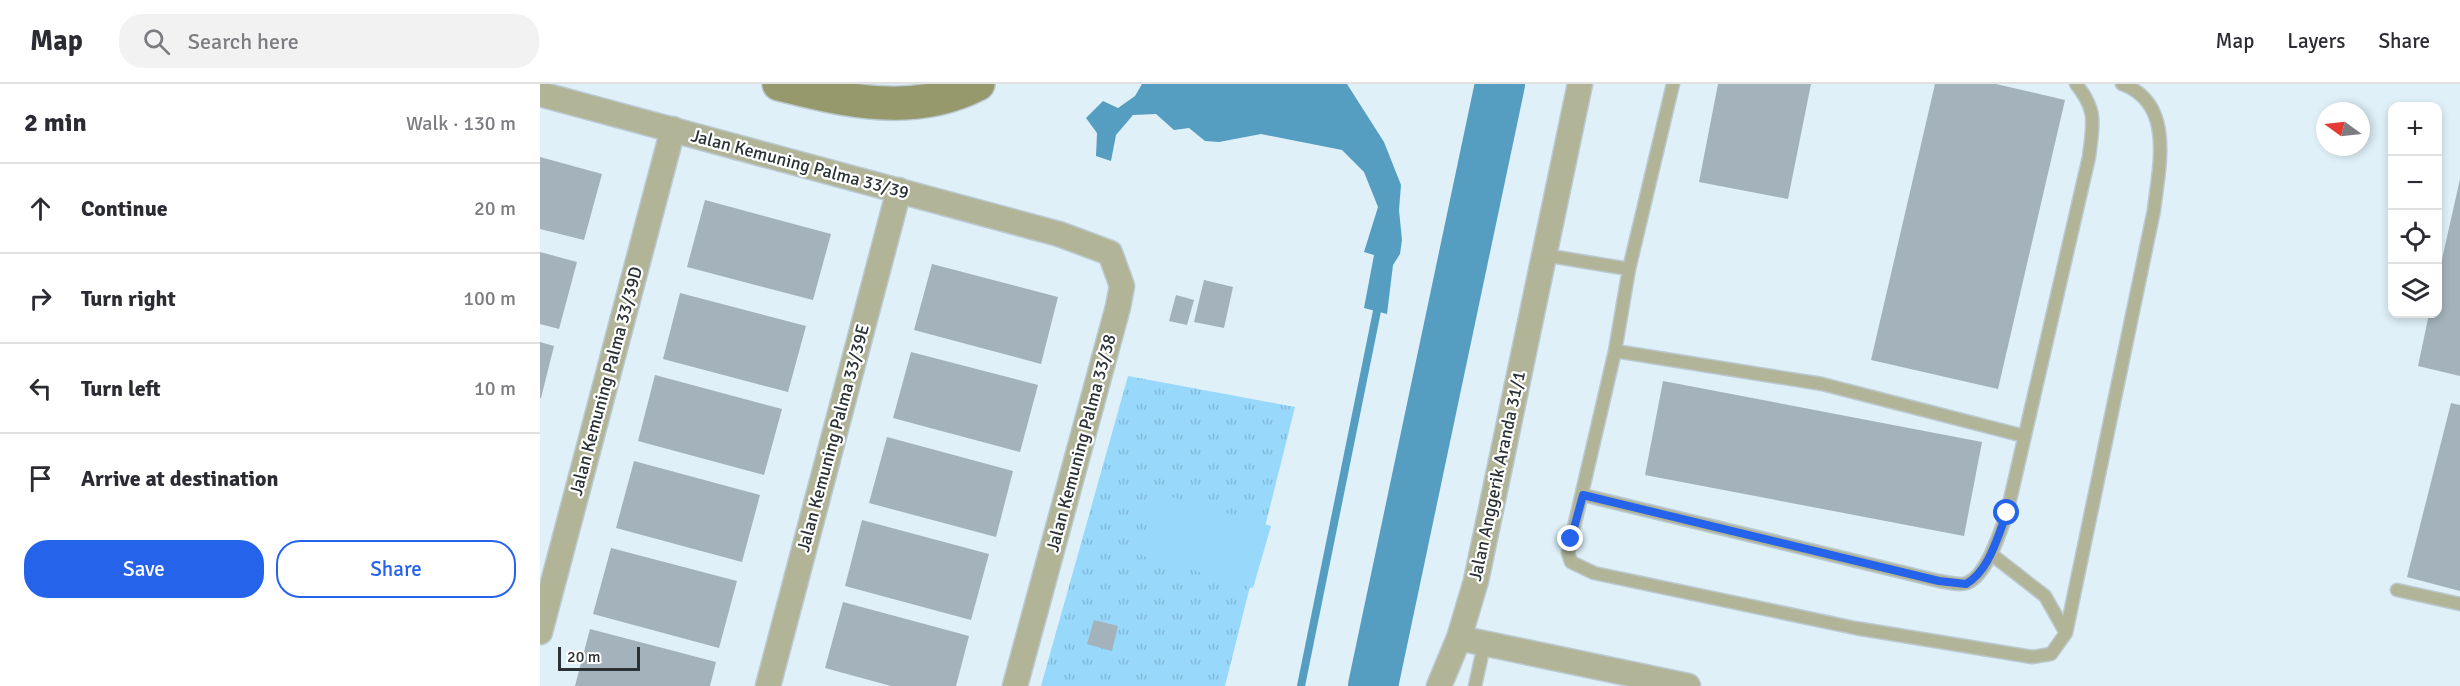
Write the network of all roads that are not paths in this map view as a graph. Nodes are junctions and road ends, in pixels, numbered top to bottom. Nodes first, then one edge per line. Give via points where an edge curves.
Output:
1 (780, 84) edge
2 (978, 84) edge
3 (1580, 84) edge
4 (1673, 84) edge
5 (2076, 84) edge
6 (2122, 84) edge
7 (540, 94) edge
8 (673, 129) junction
9 (898, 190) junction
10 (1059, 234) joint
11 (1544, 255) junction
12 (1629, 269) junction
13 (1615, 351) junction
14 (2025, 436) junction
15 (1583, 495) junction
16 (1991, 554) junction
17 (2397, 590) dead end
18 (2460, 604) edge
19 (540, 632) edge
20 (2066, 633) junction
21 (1459, 638) junction
22 (1484, 645) junction
23 (768, 686) edge
24 (1015, 686) edge
25 (1439, 686) edge
26 (1475, 686) edge
27 (1688, 686) edge

1 - 2 main road via 824,96 893,106 931,102
3 - 11 street, Jalan Anggerik Aranda 31/1
4 - 12 lane
5 - 14 lane via 2090,101 2093,123 2089,157
6 - 20 lane via 2148,99 2161,144 2154,210
7 - 8 street, Jalan Kemuning Palma 33/39
8 - 9 street, Jalan Kemuning Palma 33/39
8 - 19 street, Jalan Kemuning Palma 33/39D
9 - 10 street, Jalan Kemuning Palma 33/39
9 - 23 street, Jalan Kemuning Palma 33/39E
10 - 24 street, Jalan Kemuning Palma 33/38 via 1110,253 1122,286
11 - 12 lane
11 - 21 street, Jalan Anggerik Aranda 31/1 via 1476,581
12 - 13 lane
13 - 14 lane via 1822,384
13 - 15 lane
14 - 16 lane via 2007,513
15 - 16 lane via 1955,584 1972,580
15 - 20 lane via 1568,554 1571,562 1594,573 1854,628 2031,657 2051,654
16 - 20 lane via 2046,596
17 - 18 lane
21 - 22 street
21 - 25 street, Jalan Anggerik Aranda 31/1
22 - 26 lane
22 - 27 street

